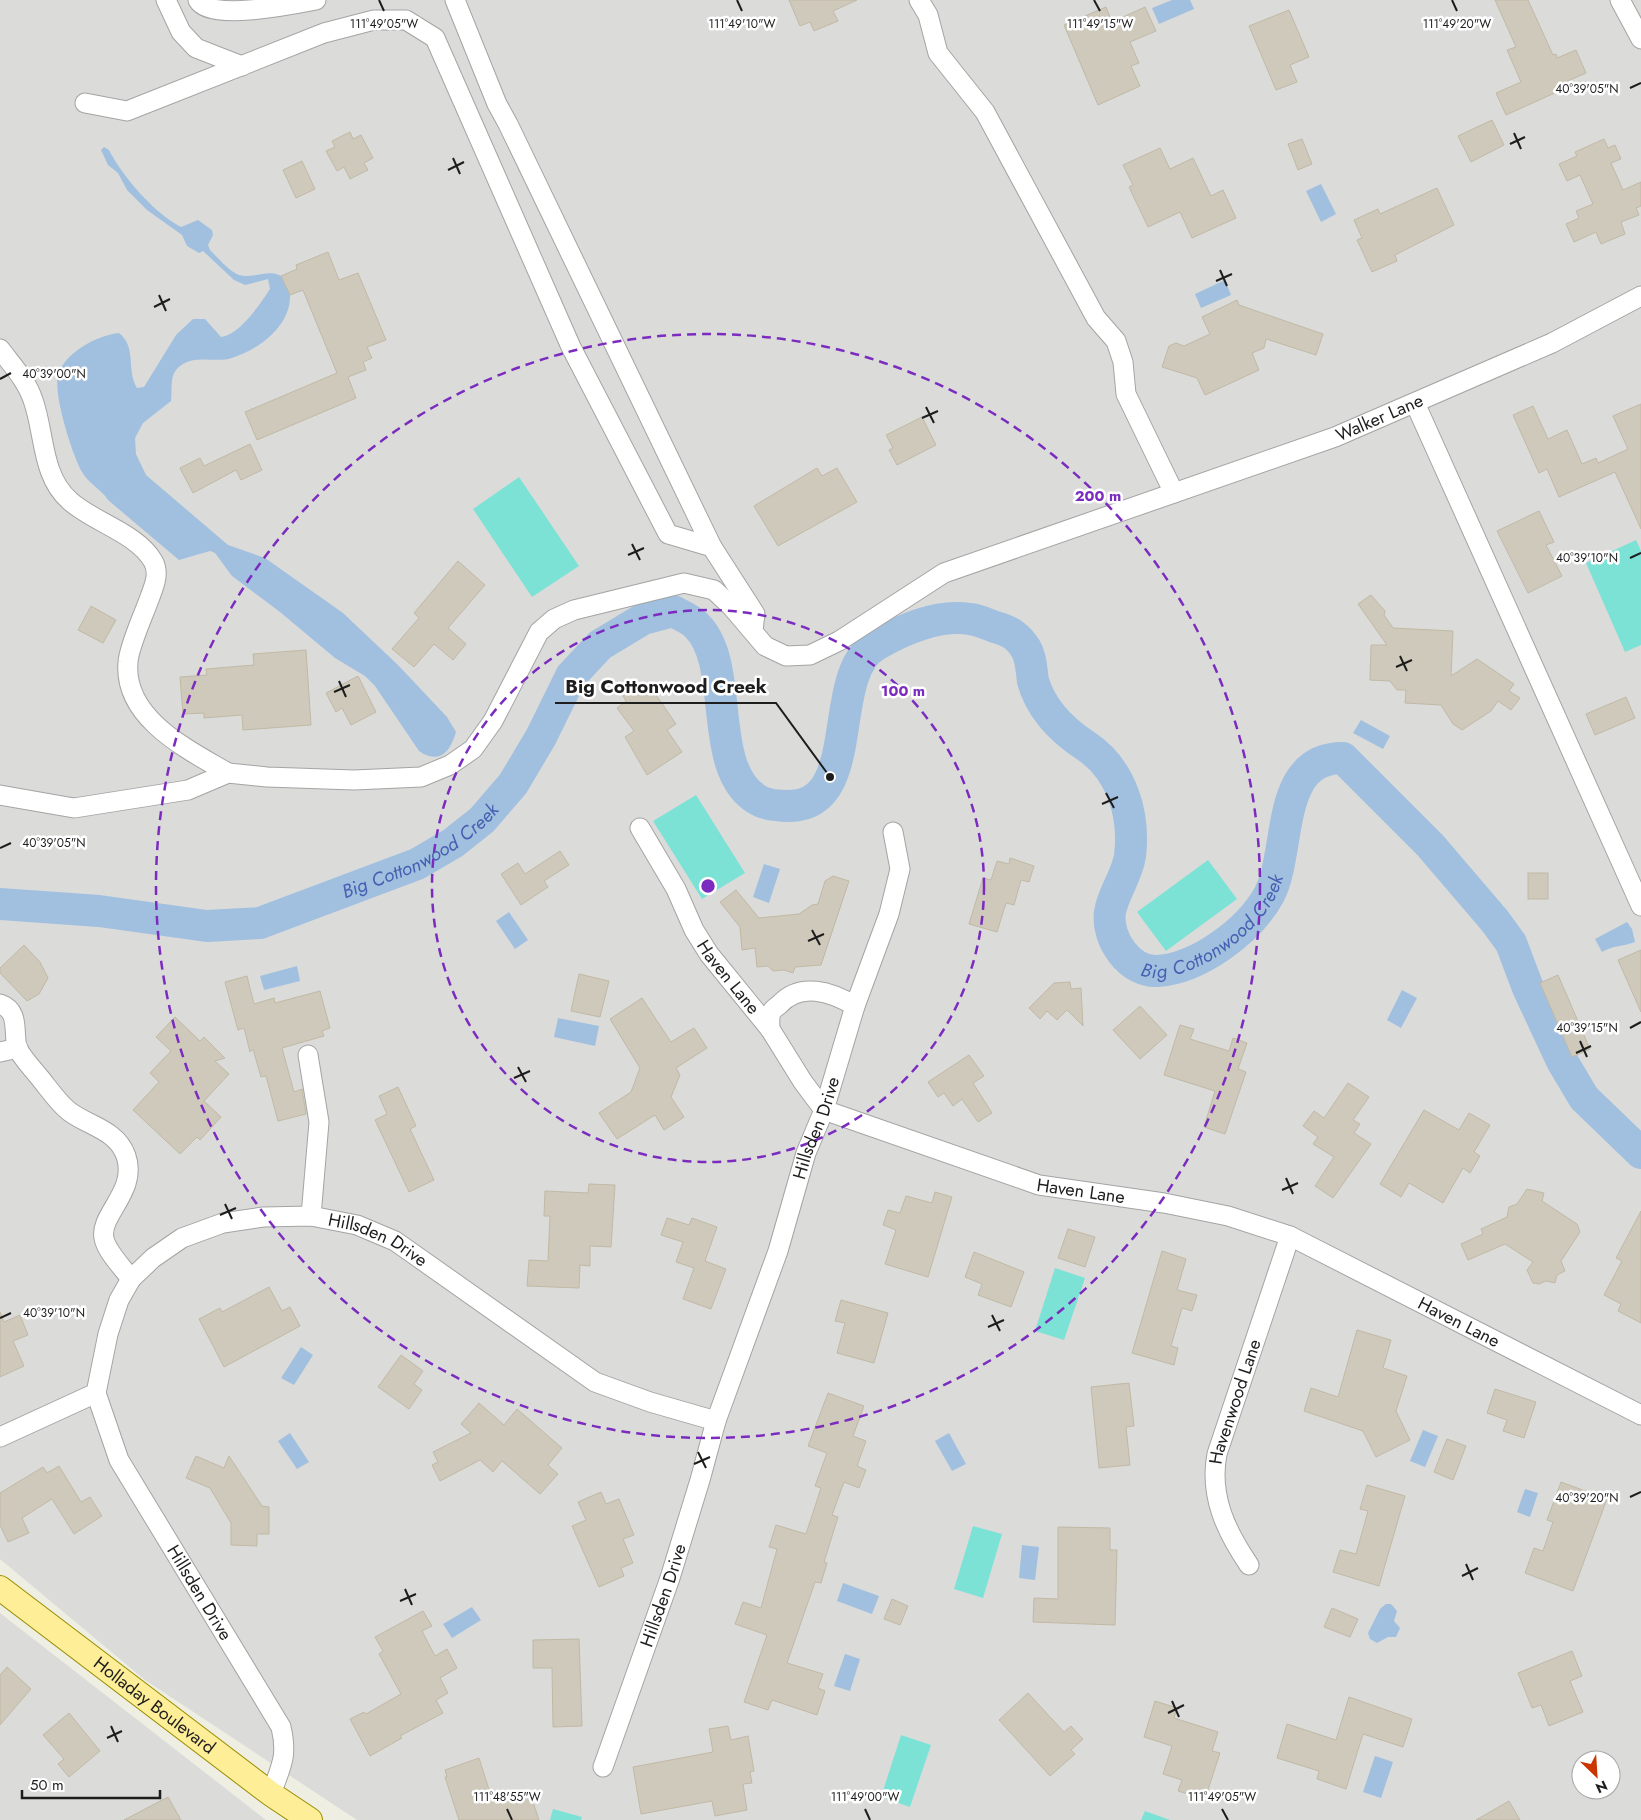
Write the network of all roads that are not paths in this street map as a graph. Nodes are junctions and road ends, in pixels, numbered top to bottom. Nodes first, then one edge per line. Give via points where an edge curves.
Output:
1 (166, 0) edge
2 (198, 0) edge
3 (316, 0) edge
4 (456, 0) edge
5 (919, 0) edge
6 (1620, 0) edge
7 (1641, 39) edge
8 (242, 66) junction
9 (84, 103) dead end
10 (1641, 296) edge
11 (0, 349) edge
12 (1415, 403) junction
13 (1174, 494) junction
14 (712, 547) junction
15 (753, 630) junction
16 (228, 773) junction
17 (0, 795) edge
18 (640, 828) dead end
19 (894, 832) dead end
20 (1641, 906) edge
21 (0, 1004) edge
22 (855, 1006) junction
23 (770, 1030) junction
24 (9, 1050) edge
25 (308, 1055) dead end
26 (824, 1110) junction
27 (311, 1216) junction
28 (1290, 1236) junction
29 (131, 1279) junction
30 (96, 1392) junction
31 (1641, 1415) edge
32 (716, 1421) junction
33 (0, 1437) edge
34 (1249, 1565) dead end
35 (0, 1588) edge
36 (603, 1766) dead end
37 (271, 1794) junction
38 (310, 1820) edge

1 - 8 street via 181,32 196,48
2 - 3 street via 211,9 249,11
4 - 14 street via 497,104
5 - 13 street via 928,16 938,53 985,112 1096,318 1116,341 1123,362 1126,394
6 - 7 street
8 - 9 street via 127,111
8 - 14 street via 324,33 374,20 406,20 435,38 571,347 668,534
10 - 12 street, Walker Lane via 1552,343
11 - 16 street via 26,383 33,400 46,460 55,481 70,501 134,541 153,561 157,579 128,661 129,689 140,709 180,746
12 - 13 street, Walker Lane via 1336,437
12 - 20 street
13 - 15 street, Walker Lane via 944,573 839,641 810,655 786,656 779,653 765,646
14 - 15 street via 755,614
15 - 16 street, Walker Lane via 714,590 684,583 574,610 539,632 493,721 473,749 450,765 421,777 354,780
16 - 17 street via 188,790 74,808
18 - 23 street, Haven Lane via 676,889 699,938
19 - 22 street, Hillsden Drive via 900,869 889,914
21 - 24 street via 6,1006 15,1020
22 - 23 street via 837,995 819,990 799,993 784,999 771,1013
22 - 26 street, Hillsden Drive
23 - 26 street, Haven Lane
24 - 29 street via 69,1111 111,1134 126,1155 125,1191 103,1231 104,1240
25 - 27 street via 319,1122
26 - 28 street, Haven Lane via 1039,1185 1164,1202 1228,1216
26 - 32 street, Hillsden Drive via 806,1154 778,1251
27 - 29 street, Hillsden Drive via 263,1217 215,1226 182,1238 152,1258
27 - 32 street, Hillsden Drive via 357,1225 395,1241 595,1382
28 - 31 street, Haven Lane
28 - 34 street, Havenwood Lane via 1215,1468 1220,1511 1233,1541
29 - 30 street, Hillsden Drive via 119,1300 108,1334
30 - 33 street
30 - 37 street, Hillsden Drive via 118,1460 281,1727 286,1747
32 - 36 street, Hillsden Drive via 670,1578
35 - 37 main road, Holladay Boulevard
37 - 38 main road, Holladay Boulevard

